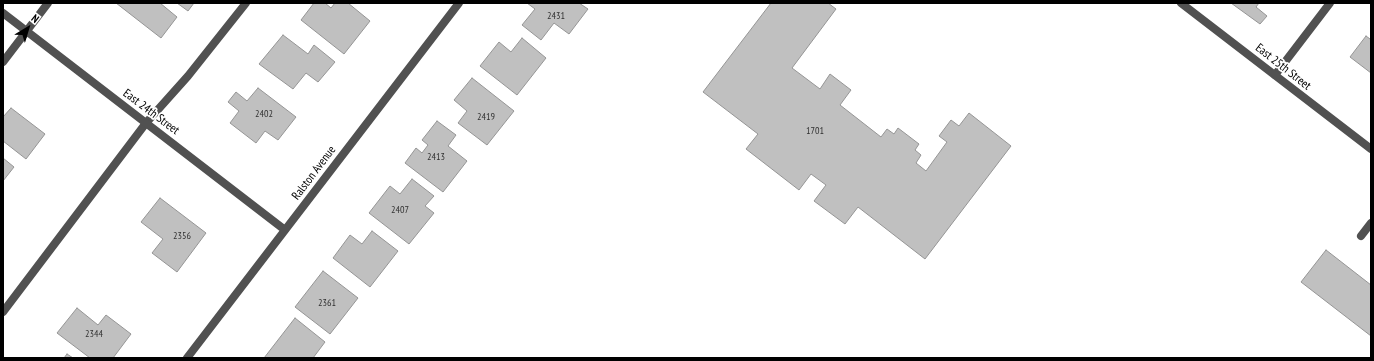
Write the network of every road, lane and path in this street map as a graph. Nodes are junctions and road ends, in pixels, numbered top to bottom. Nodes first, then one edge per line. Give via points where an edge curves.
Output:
1 (48, 3) edge
2 (246, 3) edge
3 (459, 3) edge
4 (1181, 3) edge
5 (1330, 3) edge
6 (3, 13) edge
7 (26, 31) junction
8 (3, 62) edge
9 (1275, 75) junction
10 (146, 123) junction
11 (1371, 149) edge
12 (1371, 223) edge
13 (285, 230) junction
14 (1361, 236) dead end
15 (3, 312) edge
16 (187, 358) edge

1 - 7 street
2 - 10 street via 188,76
3 - 13 street, Ralston Avenue
4 - 9 street, East 25th Street
5 - 9 street
6 - 7 street, East 24th Street
7 - 8 street
7 - 10 street, East 24th Street
9 - 11 street, East 25th Street
10 - 13 street, East 24th Street
10 - 15 street
12 - 14 street
13 - 16 street, Ralston Avenue

